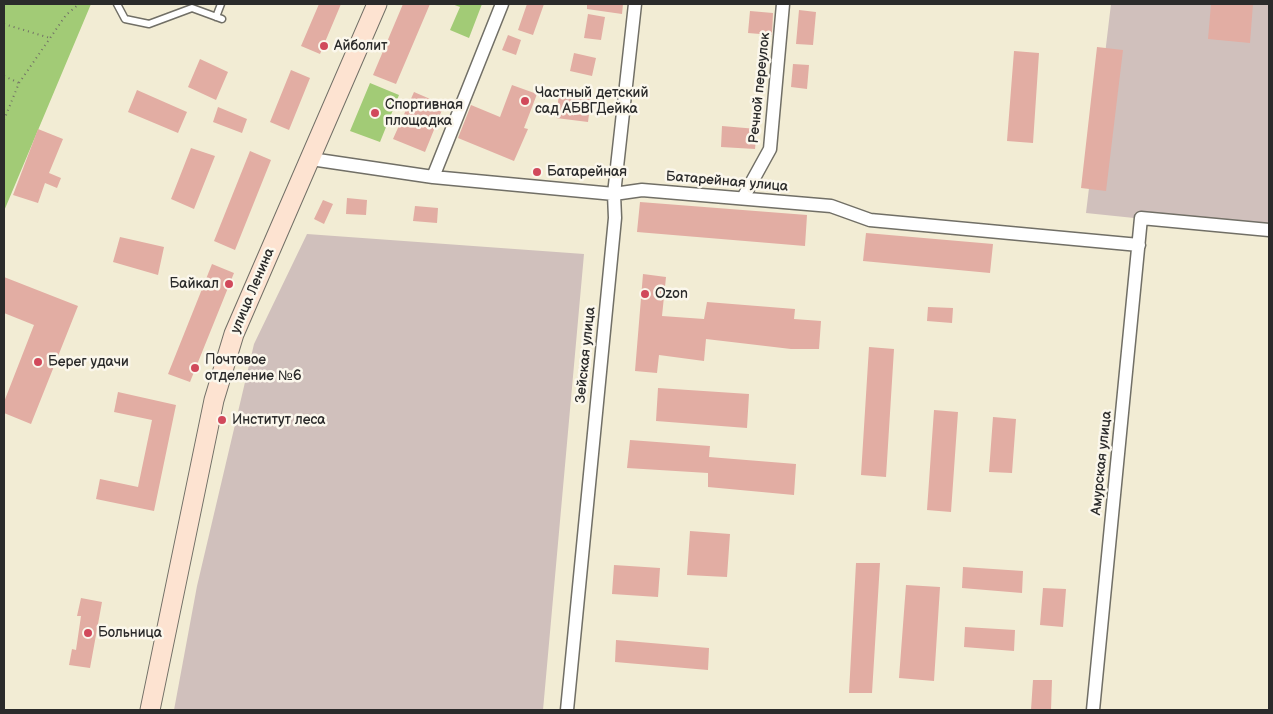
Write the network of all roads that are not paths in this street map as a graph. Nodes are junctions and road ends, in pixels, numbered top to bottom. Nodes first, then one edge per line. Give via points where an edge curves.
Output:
1 (117, 4) edge
2 (221, 4) edge
3 (377, 4) edge
4 (502, 4) edge
5 (636, 4) edge
6 (783, 4) edge
7 (311, 159) junction
8 (433, 177) junction
9 (614, 194) junction
10 (743, 198) junction
11 (1269, 230) edge
12 (1139, 245) junction
13 (150, 710) edge
14 (567, 710) edge
15 (1093, 710) edge

1 - 2 lane via 125,19 149,24 192,8 219,18
3 - 7 main road, улица Ленина
4 - 8 street
5 - 9 street, Зейская улица
6 - 10 street, Речной переулок via 770,149
7 - 8 street, Батарейная улица
7 - 13 main road, улица Ленина via 234,334 217,390
8 - 9 street, Батарейная улица
9 - 10 street, Батарейная улица via 642,190
9 - 14 street, Зейская улица via 615,218
10 - 12 street, Батарейная улица via 831,206 870,220
11 - 12 street, Амурская улица via 1141,218
12 - 15 street, Амурская улица

